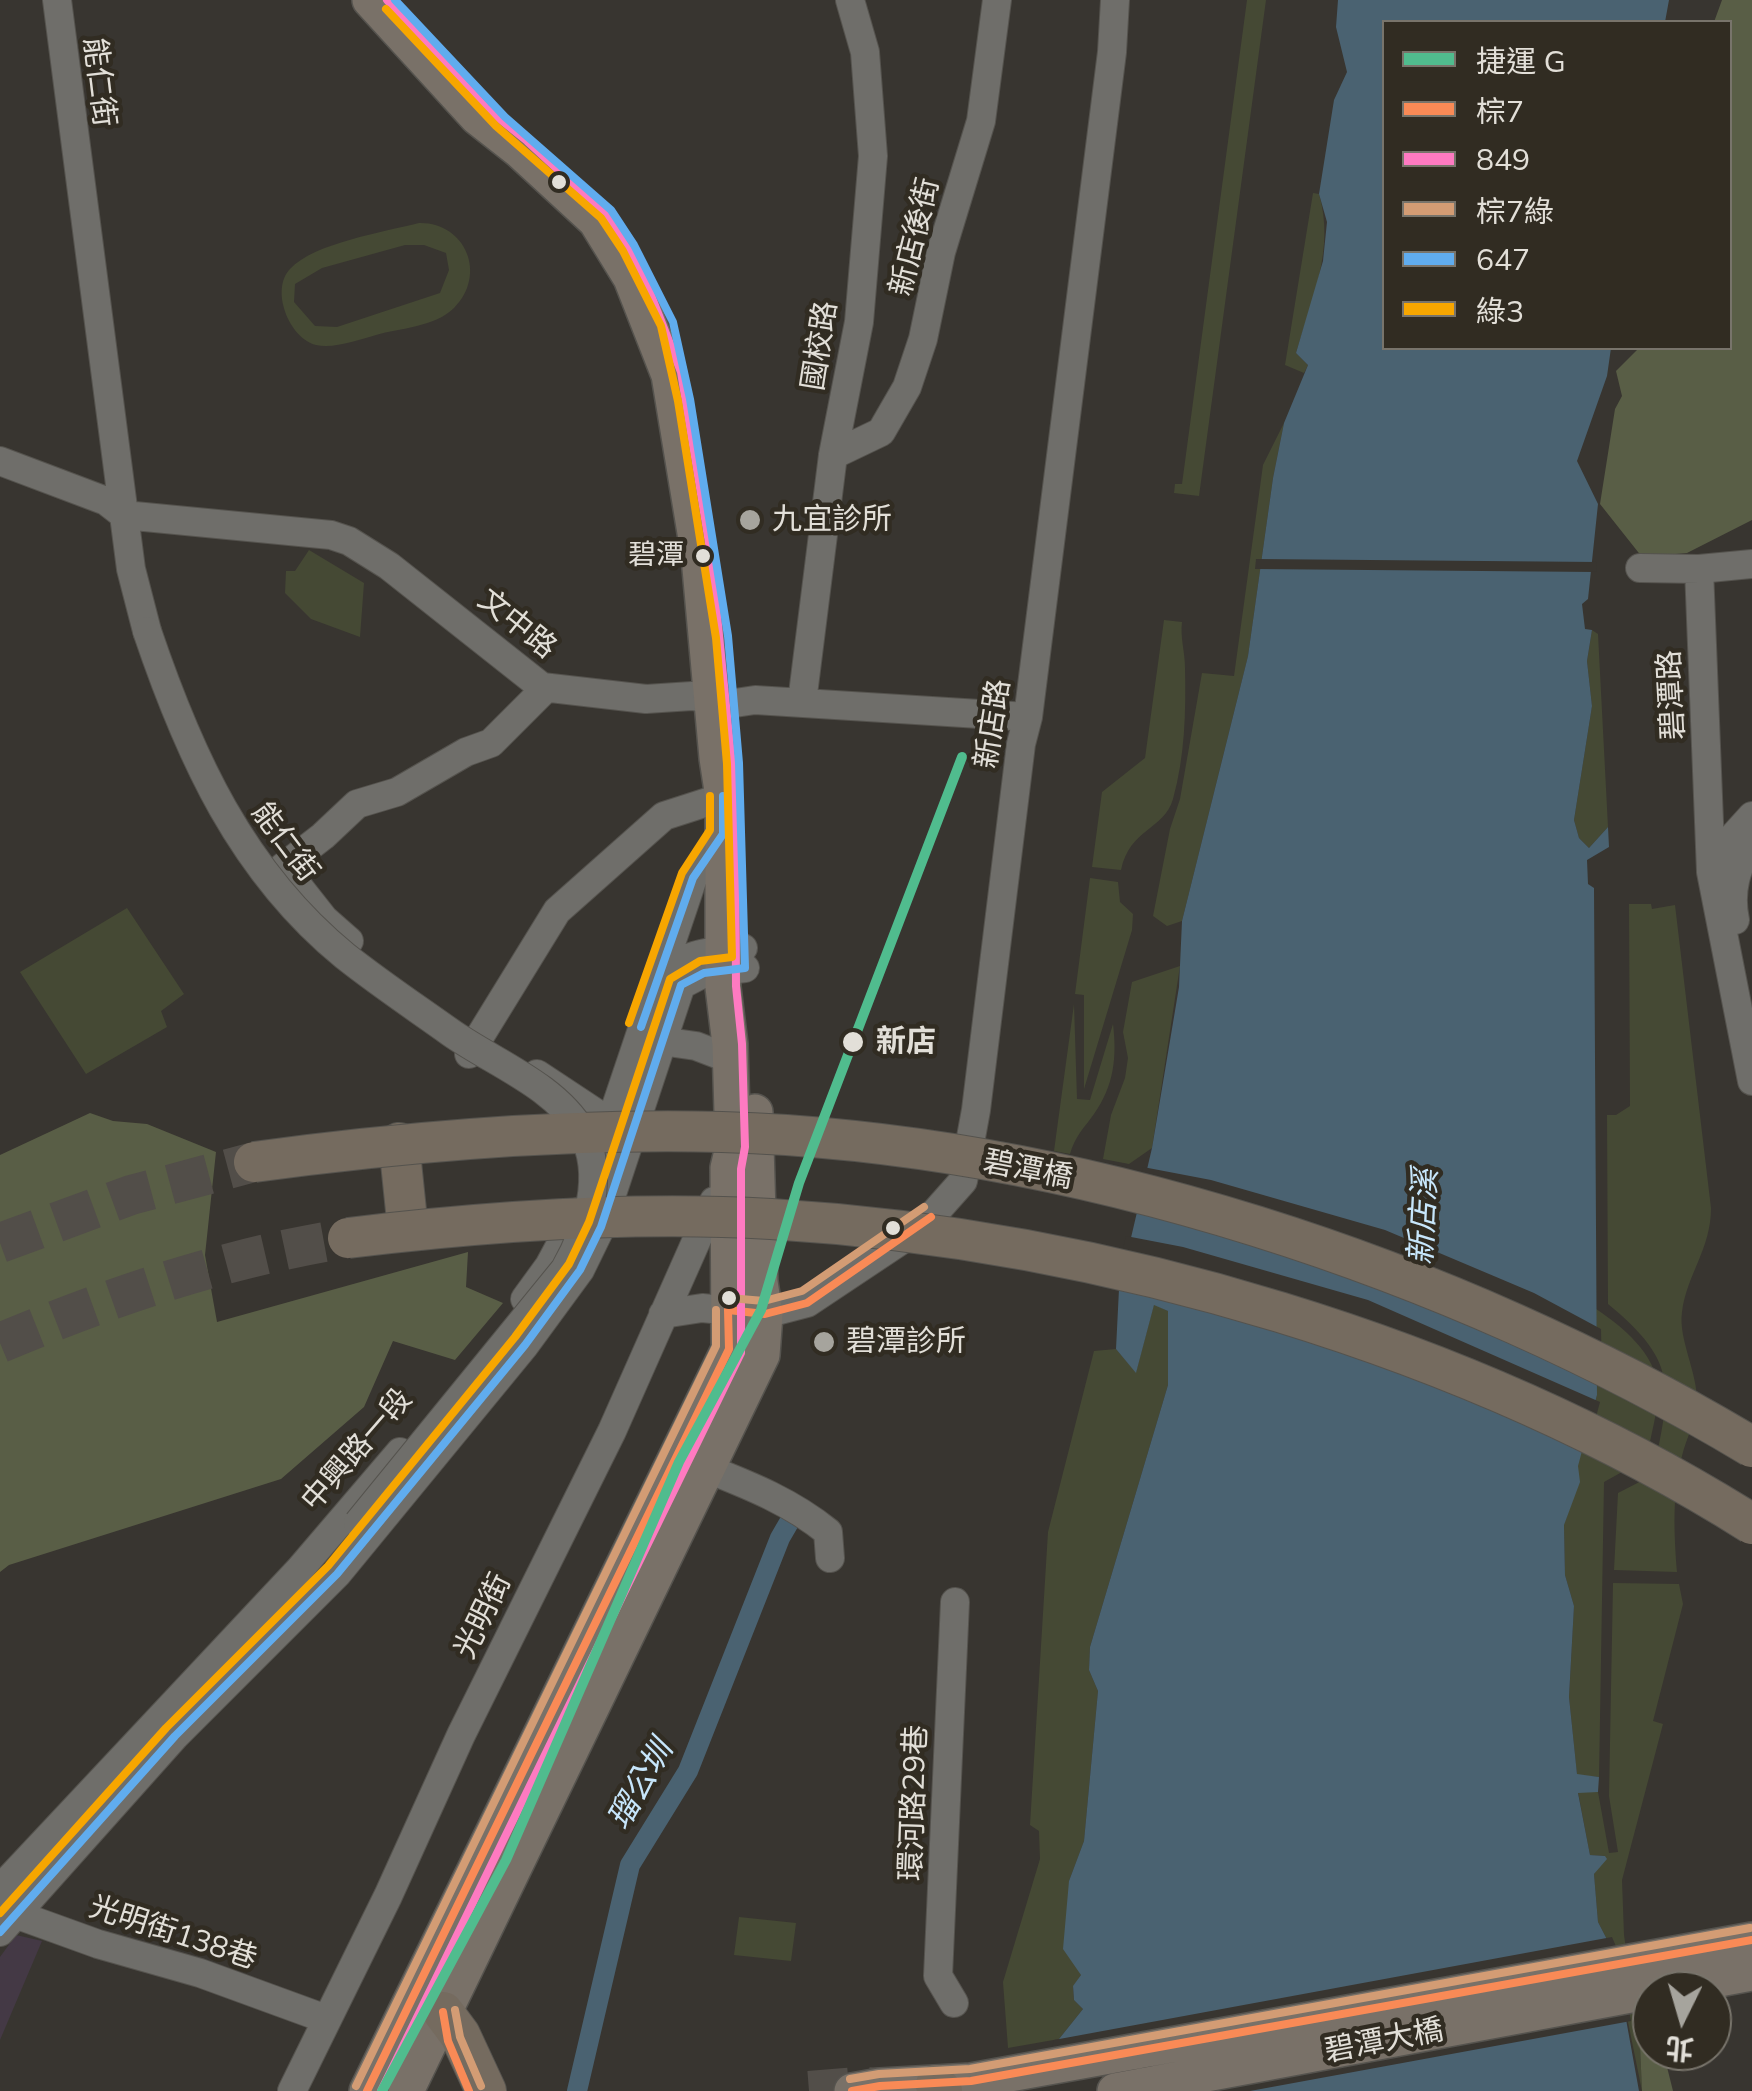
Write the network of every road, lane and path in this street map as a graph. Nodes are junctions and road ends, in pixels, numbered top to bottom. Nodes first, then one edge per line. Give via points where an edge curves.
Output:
1 (56, 0) edge
2 (370, 0) edge
3 (395, 0) edge
4 (850, 0) edge
5 (997, 0) edge
6 (1115, 0) edge
7 (834, 454) junction
8 (0, 461) edge
9 (124, 515) junction
10 (1752, 564) edge
11 (1640, 568) dead end
12 (1698, 569) junction
13 (546, 688) junction
14 (725, 702) junction
15 (802, 702) junction
16 (1028, 716) junction
17 (723, 798) junction
18 (1752, 816) edge
19 (723, 834) junction
20 (1752, 842) edge
21 (1711, 872) junction
22 (1745, 935) edge
23 (734, 959) junction
24 (654, 986) junction
25 (1752, 1004) edge
26 (661, 1041) junction
27 (474, 1046) junction
28 (730, 1059) junction
29 (1752, 1081) edge
30 (615, 1122) junction
31 (399, 1143) junction
32 (254, 1162) tunnel mouth
33 (728, 1168) junction
34 (408, 1230) junction
35 (348, 1238) tunnel mouth
36 (728, 1310) junction
37 (663, 1314) junction
38 (765, 1314) junction
39 (1752, 1447) edge
40 (708, 1468) junction
41 (1752, 1524) edge
42 (830, 1558) dead end
43 (311, 1578) junction
44 (956, 1602) dead end
45 (0, 1889) edge
46 (4, 1919) edge
47 (1752, 1940) edge
48 (1632, 1995) edge
49 (954, 2002) dead end
50 (444, 2012) junction
51 (326, 2019) junction
52 (936, 2089) edge
53 (292, 2091) edge
54 (367, 2091) edge
55 (406, 2091) edge
56 (470, 2091) edge
57 (486, 2091) edge
58 (852, 2091) edge
59 (1115, 2091) edge

1 - 9 street, 能仁街
2 - 14 main road via 478,117 596,221 631,278 669,375
3 - 14 main road via 505,117 610,210 673,322 693,417
4 - 7 street, 國校路 via 865,52 874,156 859,322
5 - 7 street, 新店後街 via 980,121 907,387 881,432
6 - 16 street, 新店路
7 - 15 street, 國校路
8 - 9 street, 文中路 via 106,501
9 - 13 street, 文中路 via 349,541
9 - 43 street, 能仁街, bridge via 147,631 190,747 219,807 262,870 345,956 564,1109 591,1157 590,1208 565,1269
10 - 12 street
11 - 12 street
12 - 21 street, 碧潭路
13 - 14 street, 文中路
13 - 27 street via 490,743 397,792 357,804 282,867 324,919
14 - 15 street, 文中路
14 - 17 main road via 717,758
14 - 23 main road
15 - 16 street, 文中路
16 - 38 street, 新店路 via 963,1181 932,1217 880,1255 806,1303
17 - 19 main road
17 - 27 street via 664,816 557,911
18 - 21 street
19 - 23 main road
19 - 24 street, 中興路一段 via 693,878
20 - 22 street via 1733,885 1733,914
21 - 29 street, 碧潭路
22 - 25 street
23 - 24 street via 681,960
23 - 26 street, 中興路一段 via 680,985
23 - 28 main road
23 - 38 main road via 754,1068
24 - 30 street, 中興路一段
26 - 28 street
26 - 30 street, 中興路一段
27 - 30 street
28 - 33 main road
30 - 43 street, 中興路一段 via 549,1266
31 - 32 highway, 碧潭橋, bridge
31 - 34 highway
31 - 39 highway, 碧潭橋, bridge via 564,1132 724,1132 1036,1170 1257,1226 1401,1276 1564,1345
33 - 36 main road
33 - 37 street, 光明街
34 - 35 highway, bridge
34 - 41 highway, bridge via 664,1217 770,1219 924,1233 1090,1262 1381,1346 1552,1418
36 - 37 street, 新店路
36 - 38 street, 新店路
36 - 54 main road via 729,1349
37 - 51 street, 光明街
38 - 40 main road via 762,1356
40 - 42 street via 796,1508 828,1532
40 - 50 main road
43 - 45 street, 中興路一段
43 - 46 street, 中興路一段 via 301,1612
44 - 49 street, 環河路29巷 via 938,1976
46 - 51 street, 光明街138巷 via 200,1973
47 - 52 main road, 碧潭大橋
48 - 59 main road, 碧潭大橋
50 - 55 main road
50 - 56 main road via 448,2041
50 - 57 highway
51 - 53 street, 光明街
52 - 58 main road, 碧潭大橋

